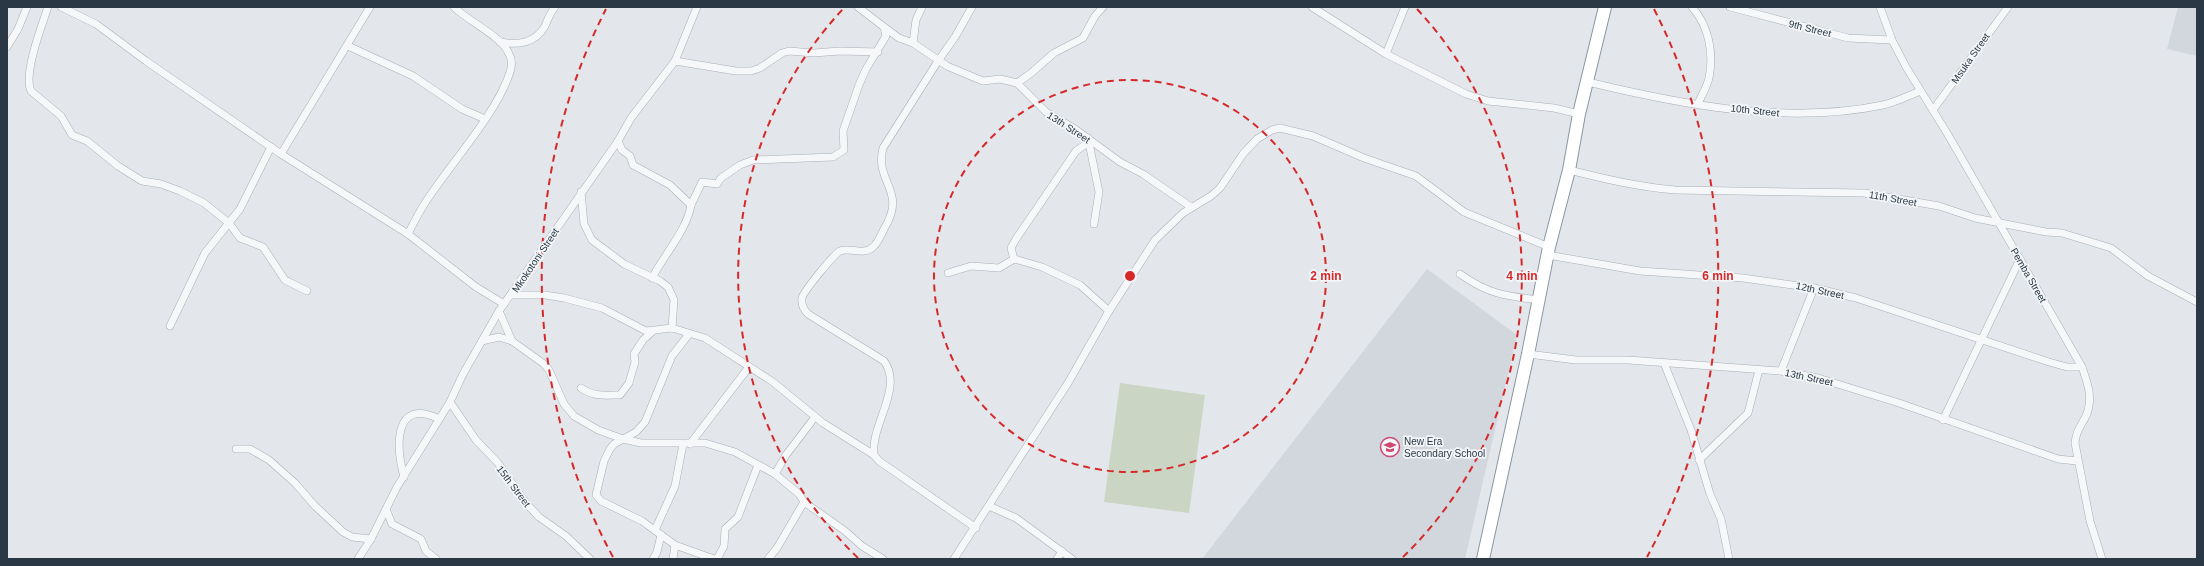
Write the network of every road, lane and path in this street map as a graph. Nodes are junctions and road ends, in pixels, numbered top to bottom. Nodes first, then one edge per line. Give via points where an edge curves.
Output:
1 (27, 7) edge
2 (48, 7) edge
3 (61, 7) edge
4 (370, 7) edge
5 (454, 7) edge
6 (555, 7) edge
7 (697, 7) edge
8 (858, 7) edge
9 (922, 7) edge
10 (972, 7) edge
11 (1103, 7) edge
12 (1312, 7) edge
13 (1405, 7) edge
14 (1605, 7) edge
15 (1692, 7) edge
16 (1733, 7) edge
17 (1880, 7) edge
18 (2008, 7) edge
19 (884, 27) junction
20 (1892, 40) junction
21 (500, 42) junction
22 (913, 43) junction
23 (348, 46) junction
24 (7, 47) edge
25 (878, 52) junction
26 (1386, 54) junction
27 (675, 61) junction
28 (938, 61) junction
29 (1017, 82) junction
30 (1588, 82) junction
31 (1920, 91) junction
32 (1698, 104) junction
33 (1933, 110) junction
34 (1579, 114) junction
35 (485, 119) junction
36 (1088, 140) junction
37 (618, 141) junction
38 (271, 147) junction
39 (281, 154) junction
40 (1569, 170) junction
41 (581, 191) junction
42 (691, 205) junction
43 (1190, 207) junction
44 (1998, 221) junction
45 (229, 223) junction
46 (1094, 224) dead end
47 (408, 234) junction
48 (1549, 250) junction
49 (1014, 259) junction
50 (2020, 259) junction
51 (948, 273) dead end
52 (1460, 274) dead end
53 (652, 278) junction
54 (1814, 288) junction
55 (307, 291) dead end
56 (512, 295) junction
57 (1539, 300) junction
58 (2197, 302) edge
59 (504, 304) junction
60 (499, 311) junction
61 (1109, 311) junction
62 (170, 326) dead end
63 (672, 328) junction
64 (653, 331) junction
65 (689, 334) junction
66 (1982, 338) junction
67 (482, 341) junction
68 (512, 341) junction
69 (1528, 354) junction
70 (1664, 363) junction
71 (749, 367) junction
72 (2082, 367) junction
73 (1759, 370) junction
74 (1781, 371) junction
75 (581, 388) dead end
76 (450, 402) junction
77 (815, 417) junction
78 (439, 419) junction
79 (1943, 420) junction
80 (623, 439) junction
81 (686, 444) junction
82 (236, 449) dead end
83 (874, 455) junction
84 (1699, 460) junction
85 (2077, 461) junction
86 (758, 465) junction
87 (775, 474) junction
88 (404, 476) junction
89 (804, 502) junction
90 (989, 506) junction
91 (386, 509) junction
92 (976, 528) junction
93 (658, 533) junction
94 (371, 539) junction
95 (675, 545) junction
96 (693, 551) junction
97 (1062, 551) junction
98 (358, 559) edge
99 (436, 559) edge
100 (590, 559) edge
101 (653, 559) edge
102 (673, 559) edge
103 (689, 559) edge
104 (715, 559) edge
105 (768, 559) edge
106 (883, 559) edge
107 (954, 559) edge
108 (1057, 559) edge
109 (1072, 559) edge
110 (1482, 559) edge
111 (1729, 559) edge
112 (2102, 559) edge

1 - 24 street
2 - 45 street via 32,58 31,91 61,116 72,135 87,141 127,173 142,181 161,184 193,197
3 - 38 street via 96,24
4 - 23 street
5 - 21 street
6 - 21 street via 542,30 531,40 518,44
7 - 27 street, Mkokotoni Street
8 - 19 street
9 - 22 street via 916,20
10 - 28 street
11 - 29 street via 1083,38 1054,53
12 - 26 street
13 - 26 street
14 - 30 highway
15 - 32 street via 1702,19 1707,31 1710,52 1708,80
16 - 20 street, 9th Street via 1848,38
17 - 20 street, Pemba Street
18 - 33 street, Msuka Street
19 - 22 street via 899,38
19 - 25 street via 886,36
20 - 31 street, Pemba Street
21 - 35 street via 509,53 511,71
22 - 28 street
23 - 35 street via 413,76 462,109
23 - 39 street via 328,74
25 - 27 street via 789,51 751,71
25 - 42 street via 859,85 843,131 845,148 840,154 807,159 770,158 745,163 720,179 717,184 702,182
26 - 34 street via 1466,94 1488,101 1554,108
27 - 37 street, Mkokotoni Street via 631,118
28 - 29 street via 983,81 1000,79
28 - 83 street via 883,148 880,165 893,200 894,210 888,224 872,248 836,254 805,290 801,300 808,314 887,365 887,403 875,437
29 - 36 street, 13th Street via 1042,109
30 - 32 street, 10th Street via 1650,97
30 - 34 highway
31 - 32 street, 10th Street via 1884,105 1809,113 1779,113
31 - 33 street, Pemba Street
33 - 44 street, Pemba Street
34 - 40 highway
35 - 47 street via 427,199
36 - 43 street, 13th Street
36 - 46 street via 1099,192
36 - 49 street via 1076,151 1020,231 1011,248
37 - 41 street, Mkokotoni Street
37 - 42 street via 622,150 630,156 633,165 670,185
38 - 39 street
38 - 45 street via 240,209
39 - 47 street
40 - 44 street, 11th Street via 1620,183 1668,189 1864,193 1939,206 1975,218
40 - 48 highway
41 - 53 street via 584,224 592,240 624,264
41 - 56 street, Mkokotoni Street
42 - 53 street via 677,238
43 - 48 street, 12th Street via 1220,188 1257,138 1280,128 1313,136 1364,158 1416,176 1464,212
43 - 61 street, 12th Street via 1154,240
44 - 50 street, Pemba Street
44 - 58 street, 11th Street via 2031,230 2062,233 2111,248 2161,283
45 - 55 street via 240,238 263,247 285,280
45 - 62 street via 205,253
47 - 59 street via 476,287
48 - 54 street, 12th Street via 1640,271 1749,278
48 - 57 highway
49 - 51 street via 999,268 971,266
49 - 61 street via 1042,267 1080,285
50 - 66 street
50 - 72 street, Pemba Street
52 - 57 street via 1478,286 1510,298
53 - 63 street via 668,287 673,295
54 - 66 street, 12th Street via 1856,298
54 - 74 street
56 - 59 street, Mkokotoni Street
56 - 64 street via 545,295 568,299 602,308 640,329
57 - 69 highway
59 - 60 street, Mkokotoni Street
60 - 67 street, Mkokotoni Street
60 - 68 street
61 - 90 street, 12th Street via 1068,383
63 - 64 street
63 - 65 street
64 - 75 street via 636,350 636,362 629,383 620,395 597,396
65 - 71 street via 716,344
65 - 80 street via 672,356 645,422 636,432
66 - 72 street, 12th Street via 2058,364
66 - 79 street
67 - 68 street via 499,337
67 - 76 street, Mkokotoni Street
68 - 80 street via 546,367 564,404 574,416 598,430
69 - 70 street, 13th Street via 1576,360
69 - 110 highway
70 - 73 street, 13th Street
70 - 84 street via 1691,430
71 - 77 street via 773,382
71 - 81 street
72 - 85 street, Pemba Street via 2089,385 2090,401 2075,436
73 - 74 street, 13th Street
73 - 84 street via 1748,413
74 - 79 street, 13th Street via 1850,387
76 - 78 street, Mkokotoni Street
76 - 100 street, 15th Street via 525,502 539,517 566,536
77 - 83 street
77 - 87 street
78 - 88 street, Mkokotoni Street
78 - 88 street via 416,413 410,415 401,427 399,456
79 - 85 street, 13th Street via 2058,459
80 - 81 street
80 - 93 street via 614,444 604,461 596,495 601,501 642,521
81 - 86 street via 705,443 721,447
81 - 93 street via 675,486
82 - 94 street via 250,449 269,460 347,535
83 - 92 street
84 - 111 street via 1721,519
85 - 112 street, Pemba Street via 2092,531
86 - 87 street
86 - 104 street via 738,517 725,529 724,546
87 - 89 street via 799,494
88 - 91 street, Mkokotoni Street
89 - 105 street
89 - 106 street
90 - 92 street, 12th Street
90 - 97 street via 1016,518
91 - 94 street, Mkokotoni Street
91 - 99 street via 392,524 421,539 426,551
92 - 107 street, 12th Street
93 - 95 street
93 - 101 street via 657,552
94 - 98 street, Mkokotoni Street
95 - 96 street
95 - 102 street
96 - 103 street
96 - 104 street
97 - 108 street
97 - 109 street

